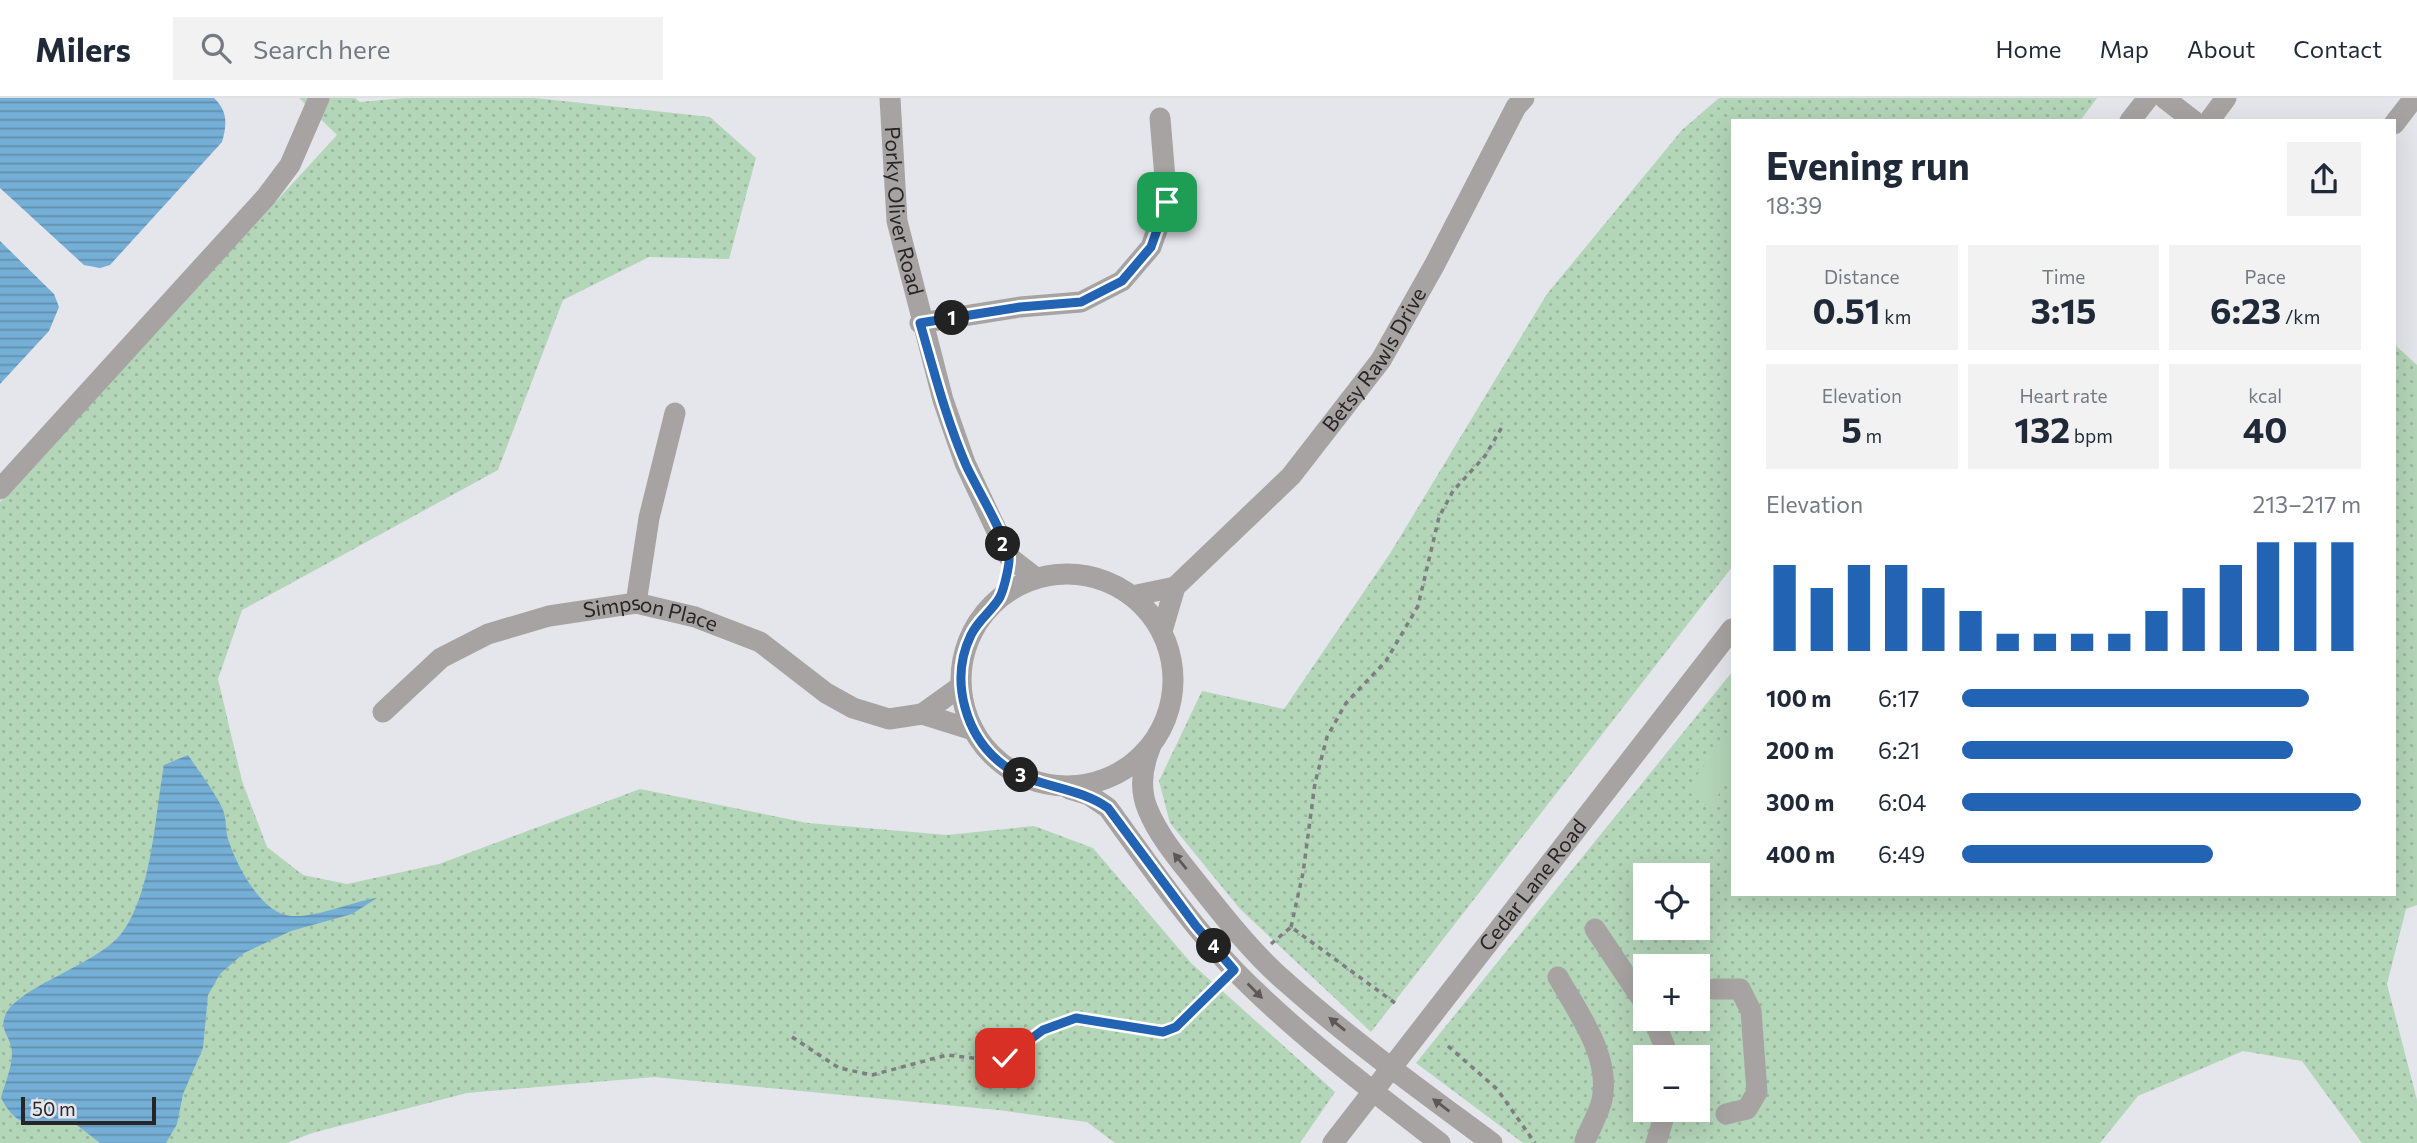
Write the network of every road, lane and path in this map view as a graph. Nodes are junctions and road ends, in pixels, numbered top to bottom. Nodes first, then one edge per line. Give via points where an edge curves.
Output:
1 (319, 98) edge
2 (890, 98) edge
3 (2148, 98) edge
4 (2164, 98) edge
5 (2226, 98) edge
6 (2414, 98) edge
7 (1515, 101) edge
8 (1160, 118) dead end
9 (2132, 119) edge
10 (2191, 119) edge
11 (2210, 119) edge
12 (2396, 121) edge
13 (920, 323) junction
14 (675, 413) dead end
15 (1502, 427) dead end
16 (0, 489) edge
17 (1009, 557) junction
18 (1036, 578) junction
19 (1175, 587) junction
20 (1132, 596) junction
21 (999, 598) junction
22 (636, 603) junction
23 (1731, 630) edge
24 (1161, 631) junction
25 (961, 685) junction
26 (383, 712) dead end
27 (922, 715) junction
28 (973, 730) junction
29 (1151, 746) junction
30 (1060, 786) junction
31 (1291, 927) junction
32 (1595, 929) dead end
33 (1259, 954) junction
34 (1234, 970) junction
35 (1558, 977) dead end
36 (1633, 986) edge
37 (1714, 989) dead end
38 (1395, 1003) dead end
39 (792, 1037) dead end
40 (1448, 1046) dead end
41 (1390, 1067) junction
42 (1372, 1091) junction
43 (1726, 1114) dead end
44 (1662, 1122) edge
45 (1585, 1141) dead end
46 (1333, 1143) edge
47 (1440, 1143) edge
48 (1492, 1143) edge
49 (1535, 1143) edge
50 (1656, 1143) edge

1 - 16 street via 290,165 266,197
2 - 13 street, Porky Oliver Road via 897,221
3 - 9 street
4 - 10 street
5 - 11 street
6 - 12 street
7 - 19 street, Betsy Rawls Drive via 1435,264 1381,360 1291,476
8 - 13 street via 1167,202 1151,247 1122,281 1081,302
13 - 17 street, Porky Oliver Road via 965,463
14 - 22 street via 649,518
15 - 31 path via 1439,517 1418,606 1386,661 1346,703 1327,737
17 - 18 street, Porky Oliver Road
17 - 21 street
18 - 20 street via 1086,576
18 - 21 street
19 - 20 street
19 - 24 street, Betsy Rawls Drive
20 - 24 street
21 - 25 street via 970,636
22 - 26 street, Simpson Place via 549,616 488,634 441,658
22 - 27 street, Simpson Place via 695,617 760,642 853,708 889,719
23 - 41 street, Cedar Lane Road
24 - 29 street via 1170,651 1174,683 1166,720
25 - 27 street
25 - 28 street
27 - 28 street, Simpson Place
28 - 30 street via 1005,766
29 - 30 street via 1112,776 1089,784
33 -> 29 street via 1170,849 1148,810 1143,767
30 - 34 street via 1089,795 1108,808
31 - 33 path
31 - 38 path
32 - 36 street
41 -> 33 street via 1285,982
34 - 39 path via 1176,1027 1163,1032 1076,1018 1043,1030 1005,1058 947,1055 890,1073 857,1074 839,1068
34 -> 42 street
35 - 45 street via 1594,1041 1600,1069 1602,1098
37 - 43 street via 1740,989 1751,1011 1757,1092 1746,1110
40 - 49 path via 1497,1089
41 - 42 street, Cedar Lane Road
48 -> 41 street
42 - 46 street, Cedar Lane Road
42 - 47 street
44 - 50 street

